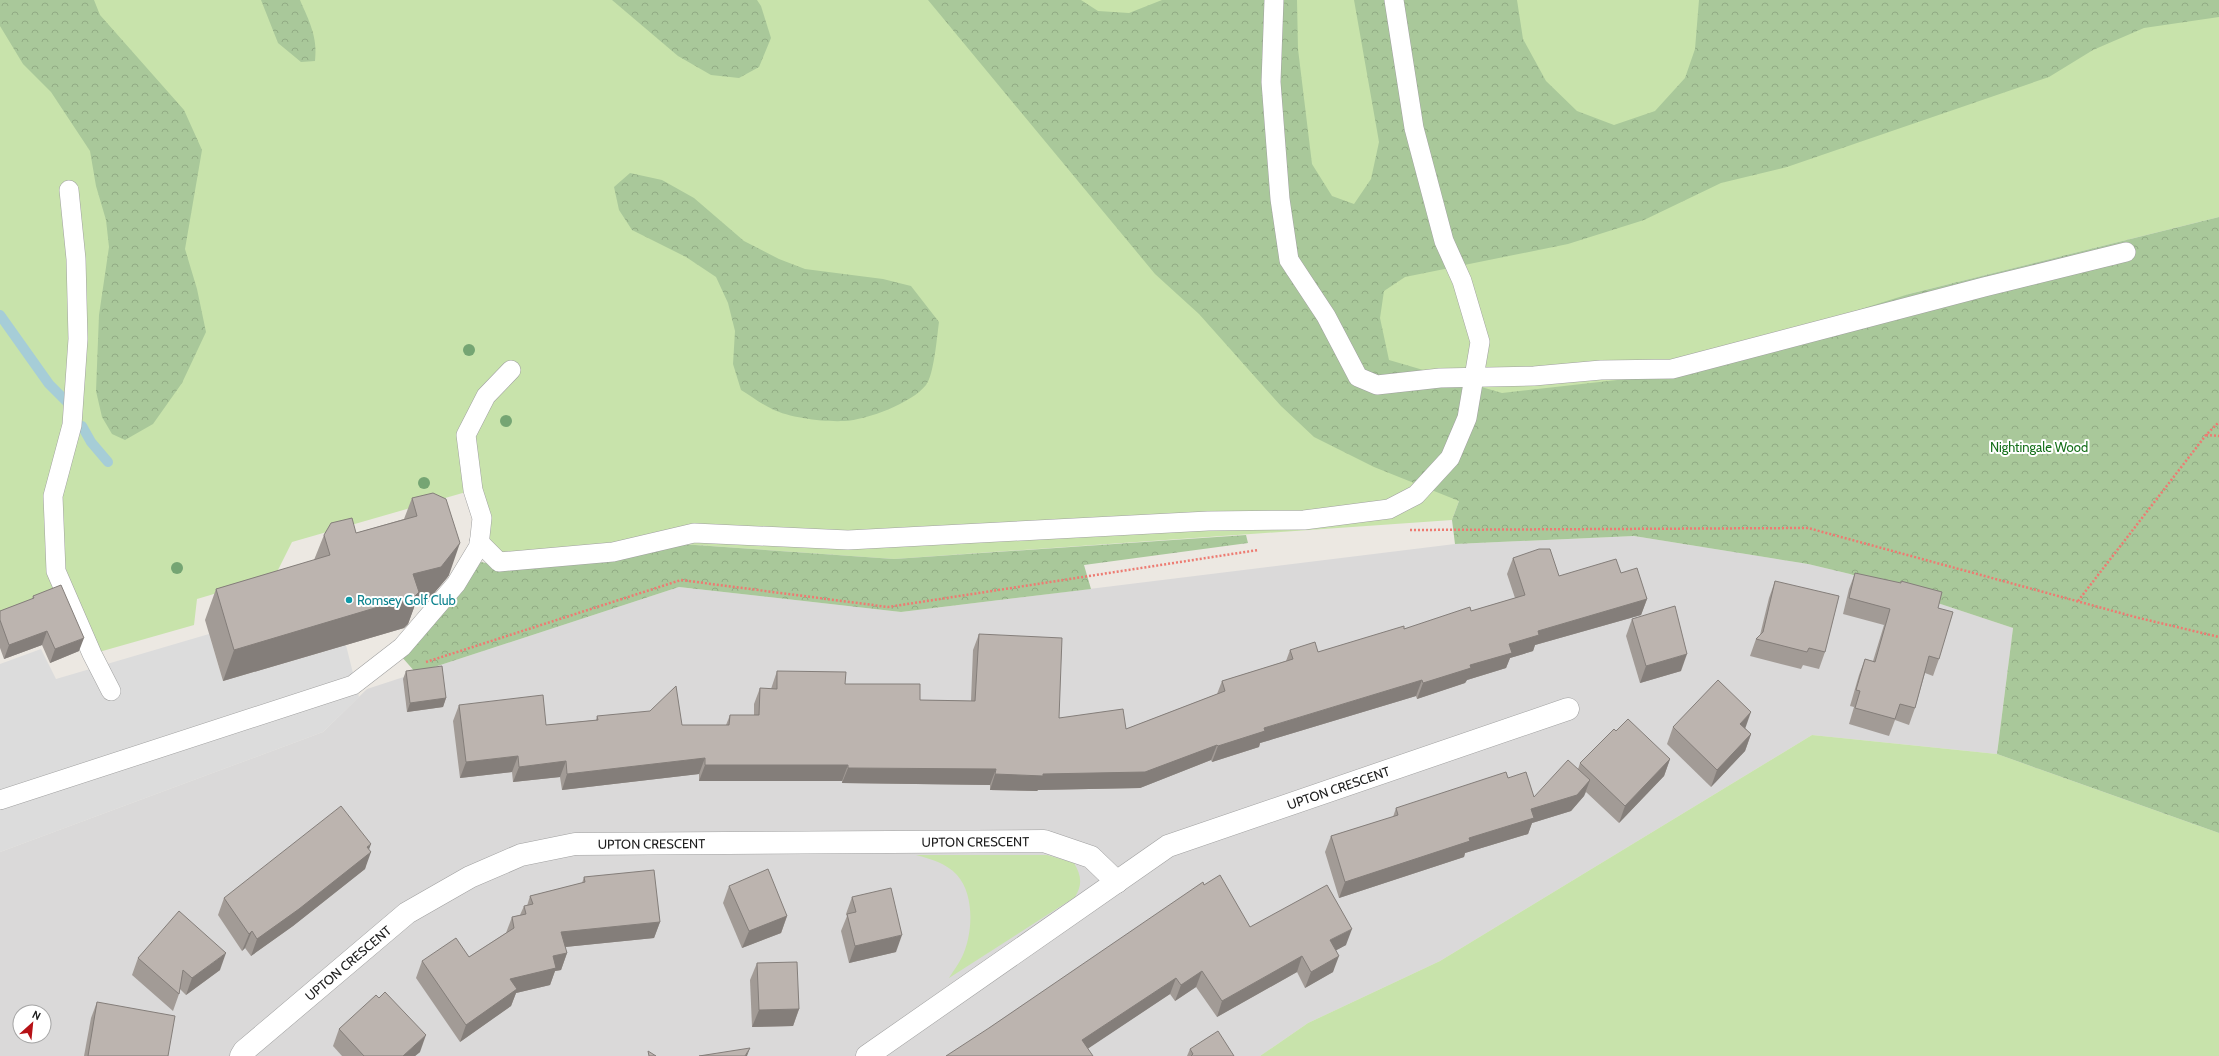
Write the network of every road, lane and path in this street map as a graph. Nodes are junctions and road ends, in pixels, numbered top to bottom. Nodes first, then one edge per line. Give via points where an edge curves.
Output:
1 (1274, 0) edge
2 (1394, 0) edge
3 (69, 190) dead end
4 (2126, 252) dead end
5 (511, 370) dead end
6 (1474, 376) junction
7 (2219, 422) edge
8 (2206, 435) junction
9 (2219, 436) edge
10 (1404, 530) dead end
11 (479, 542) junction
12 (1265, 549) dead end
13 (2078, 601) junction
14 (2219, 637) edge
15 (425, 662) dead end
16 (111, 691) dead end
17 (1568, 709) dead end
18 (0, 800) edge
19 (1117, 882) junction
20 (241, 1056) edge
21 (867, 1056) edge

1 - 6 lane via 1271,82 1280,199 1289,260 1326,316 1358,377 1377,385
2 - 6 lane via 1414,128 1444,241 1462,281 1480,342
3 - 16 lane via 76,259 78,339 72,425 54,496 56,571
4 - 6 lane via 1672,369 1601,370 1534,376
5 - 11 lane via 486,396 466,435 473,490 482,518
6 - 11 lane via 1467,418 1450,458 1416,495 1390,509 1304,520 1208,521 848,540 694,533 613,552 498,562
7 - 8 path
8 - 9 path
8 - 13 path
10 - 13 path via 1808,528
11 - 18 lane via 456,584 402,647 353,685
12 - 15 path via 888,607 681,580
13 - 14 path
17 - 19 street, UPTON CRESCENT via 1168,846
19 - 20 street, UPTON CRESCENT via 1091,857 1044,841 575,844 521,855 470,877 406,914
19 - 21 street, UPTON CRESCENT

